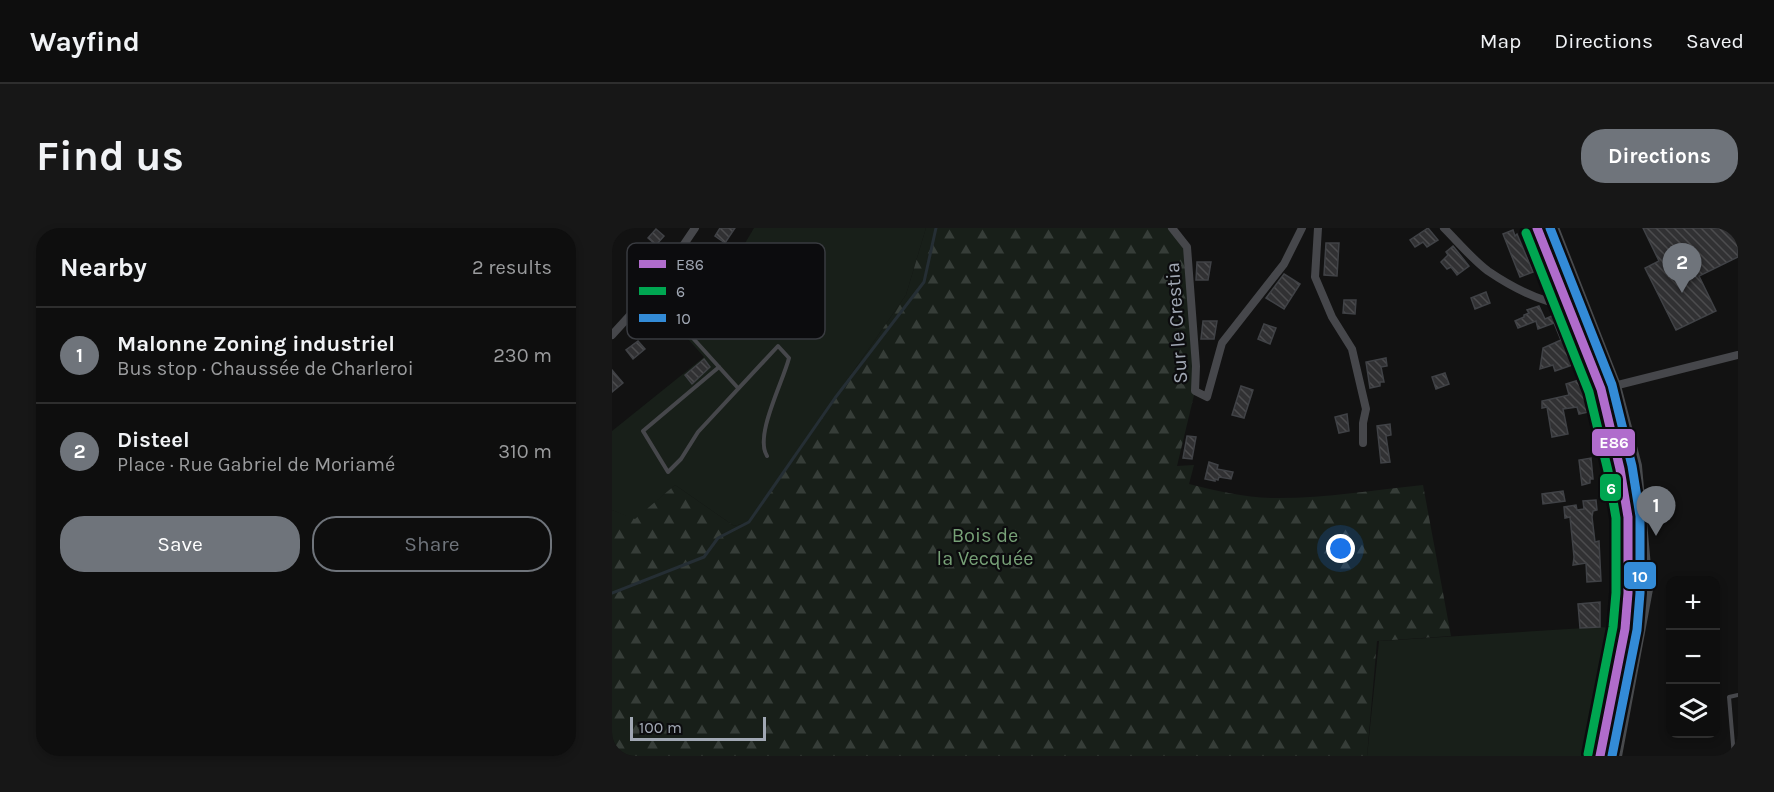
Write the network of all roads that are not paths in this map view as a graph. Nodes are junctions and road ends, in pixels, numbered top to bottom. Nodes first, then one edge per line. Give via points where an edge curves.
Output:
1 (695, 228) edge
2 (1172, 228) edge
3 (1302, 228) edge
4 (1318, 228) edge
5 (1444, 228) edge
6 (1537, 228) edge
7 (1552, 228) edge
8 (685, 243) edge
9 (1569, 306) junction
10 (627, 319) edge
11 (612, 335) edge
12 (694, 339) edge
13 (1738, 355) edge
14 (719, 368) junction
15 (1608, 387) junction
16 (738, 388) junction
17 (1363, 443) dead end
18 (767, 456) dead end
19 (1738, 695) edge
20 (1600, 756) edge
21 (1615, 756) edge
22 (1734, 756) edge

1 - 8 street
2 - 3 street, Sur le Crestia via 1187,247 1195,391 1207,398 1222,343 1284,264
4 - 17 street via 1315,277 1332,317 1352,349 1366,409
5 - 9 street via 1487,270 1530,296
6 - 9 main road
7 - 15 main road
9 - 15 main road
10 - 11 street
12 - 14 lane
13 - 15 street
14 - 16 lane
14 - 16 lane via 643,431 668,472
15 - 20 main road via 1628,517 1628,549 1625,629
15 - 21 main road via 1635,466 1646,589
16 - 18 lane via 778,346 789,358 766,425
19 - 22 lane via 1729,697

